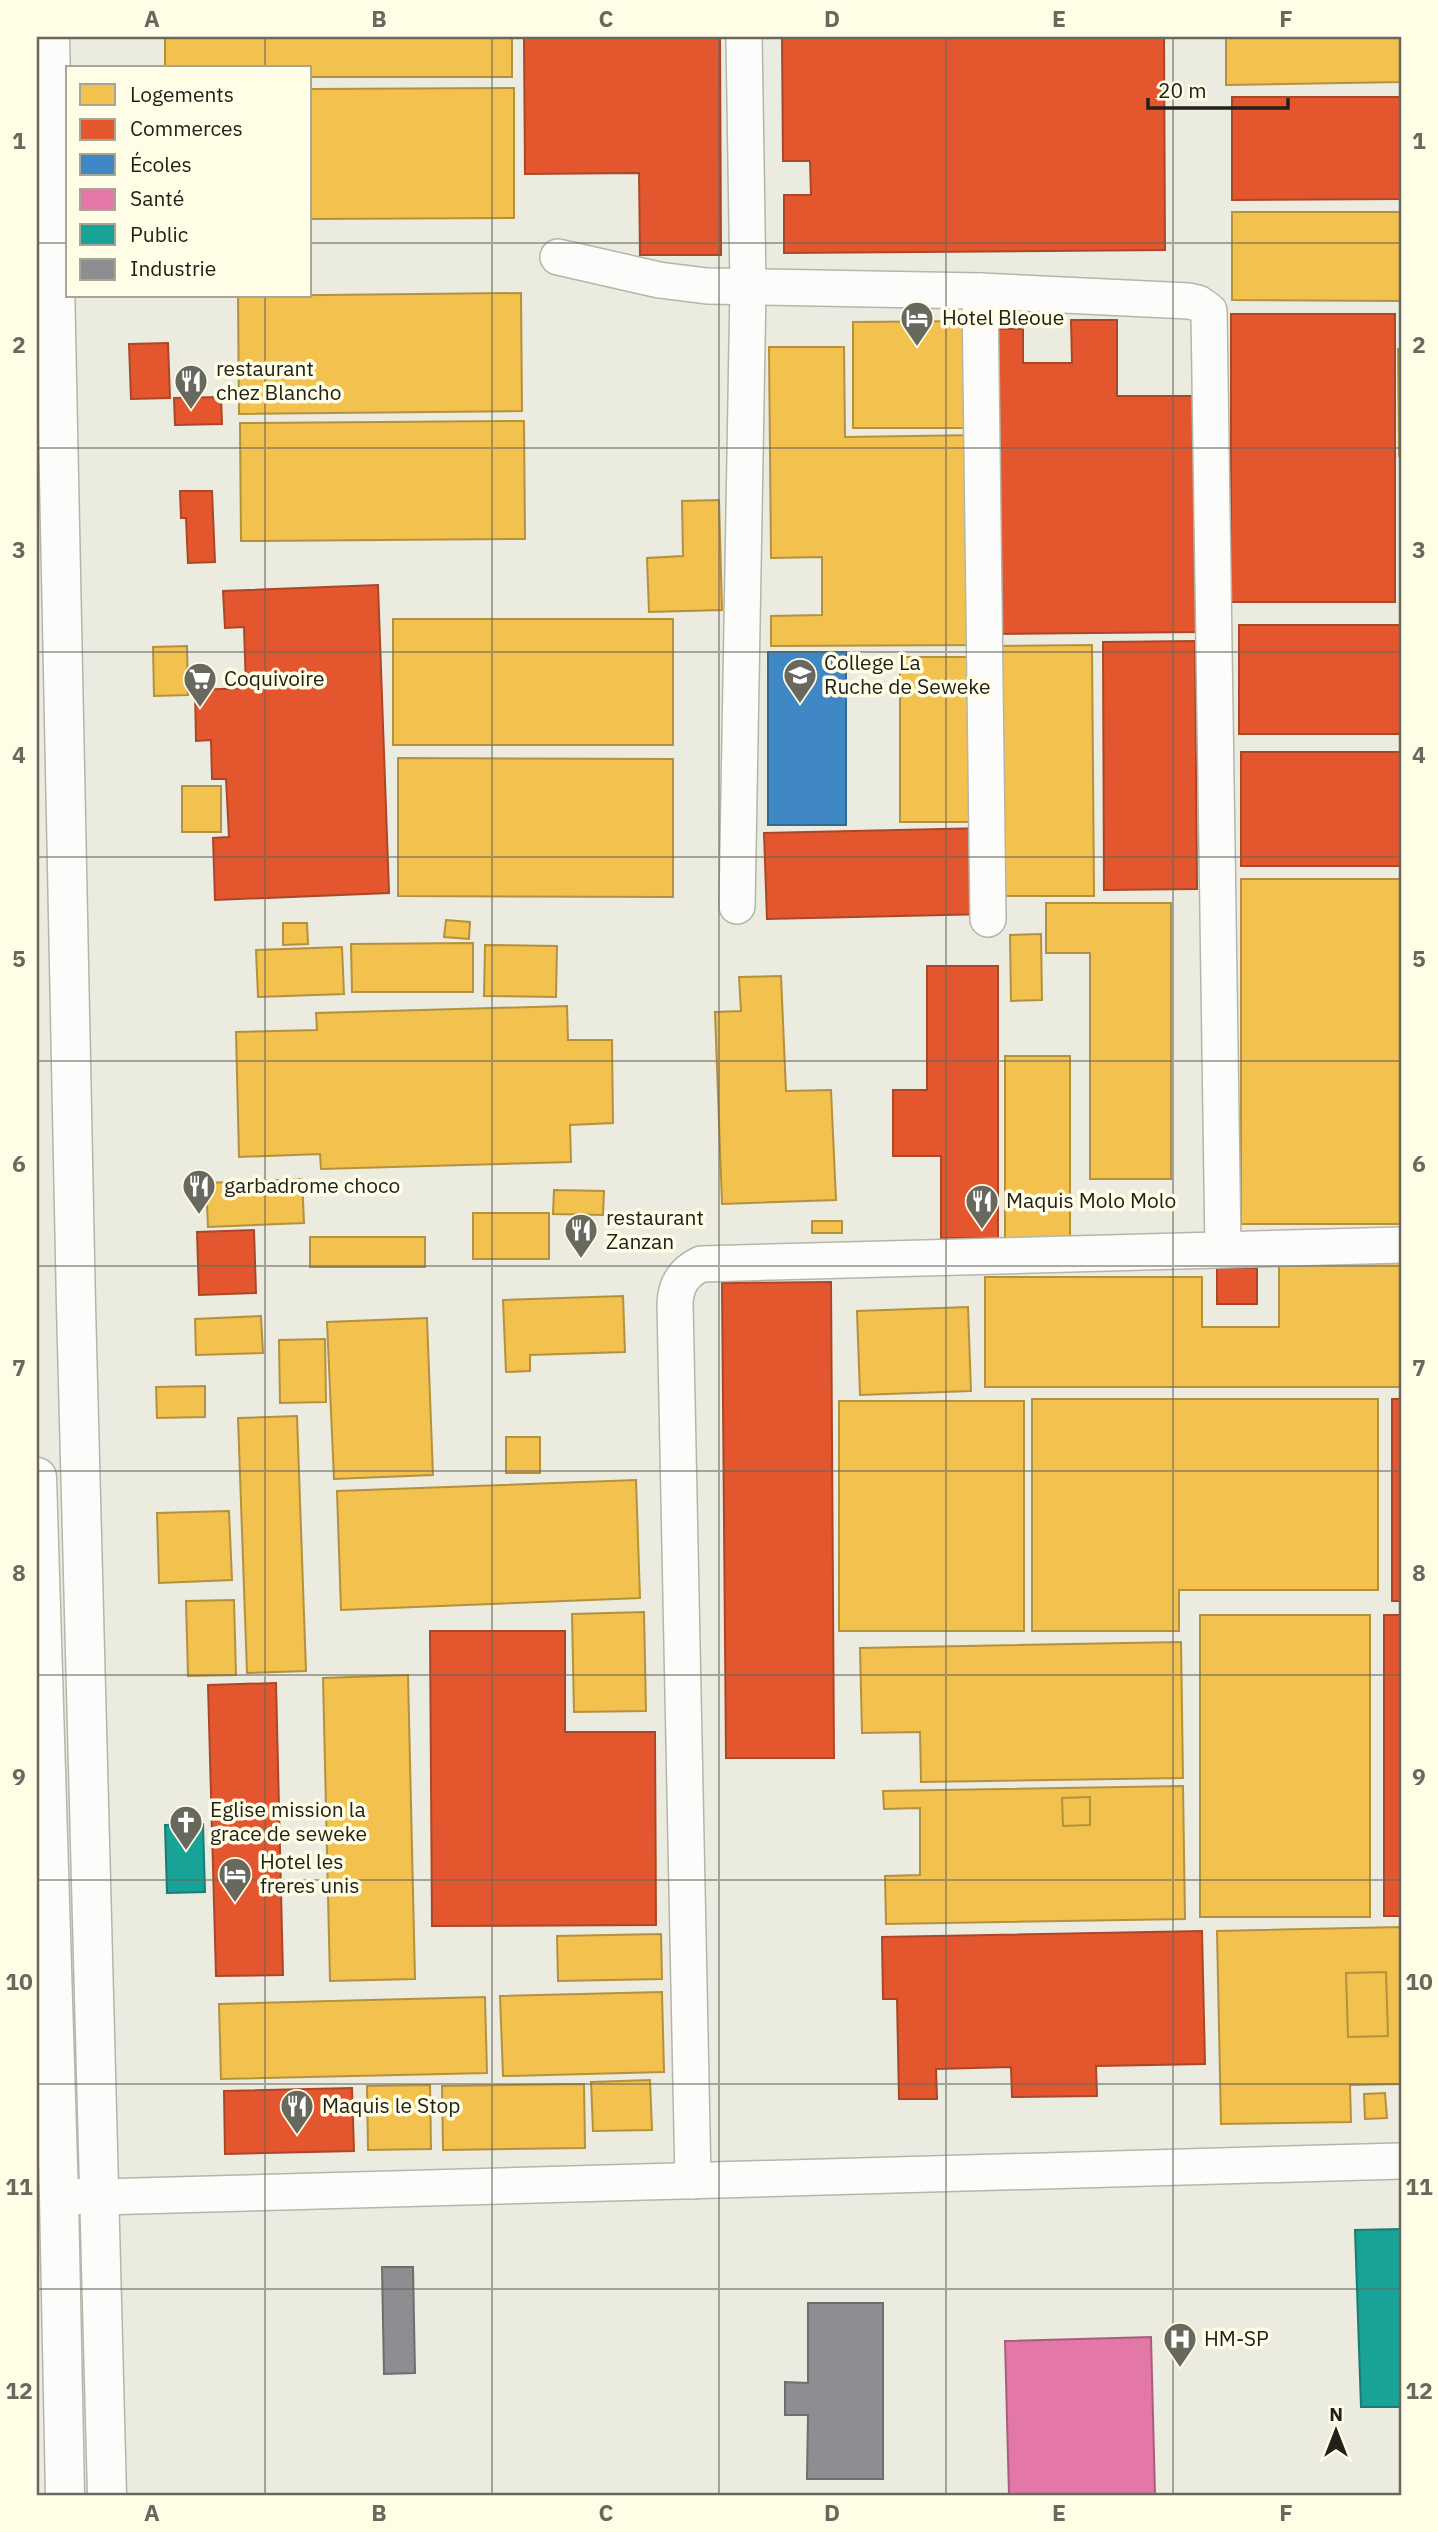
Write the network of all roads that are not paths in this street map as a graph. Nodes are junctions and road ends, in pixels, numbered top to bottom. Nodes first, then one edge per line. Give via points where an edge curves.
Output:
1 (50, 37) edge
2 (744, 37) edge
3 (558, 257) dead end
4 (748, 287) junction
5 (980, 291) junction
6 (737, 906) dead end
7 (988, 919) dead end
8 (1401, 1245) edge
9 (1223, 1249) junction
10 (37, 1477) edge
11 (1401, 2161) edge
12 (693, 2181) junction
13 (59, 2196) junction
14 (100, 2197) junction
15 (65, 2495) edge
16 (107, 2495) edge

1 - 14 main road
2 - 4 street
3 - 4 street via 659,280
4 - 5 street
4 - 6 street
5 - 7 street
5 - 9 street via 1189,301 1209,311
8 - 9 street
9 - 12 street via 701,1264 683,1277 675,1303
10 - 13 main road
11 - 12 street
12 - 14 street
13 - 14 street
13 - 15 main road
14 - 16 main road

